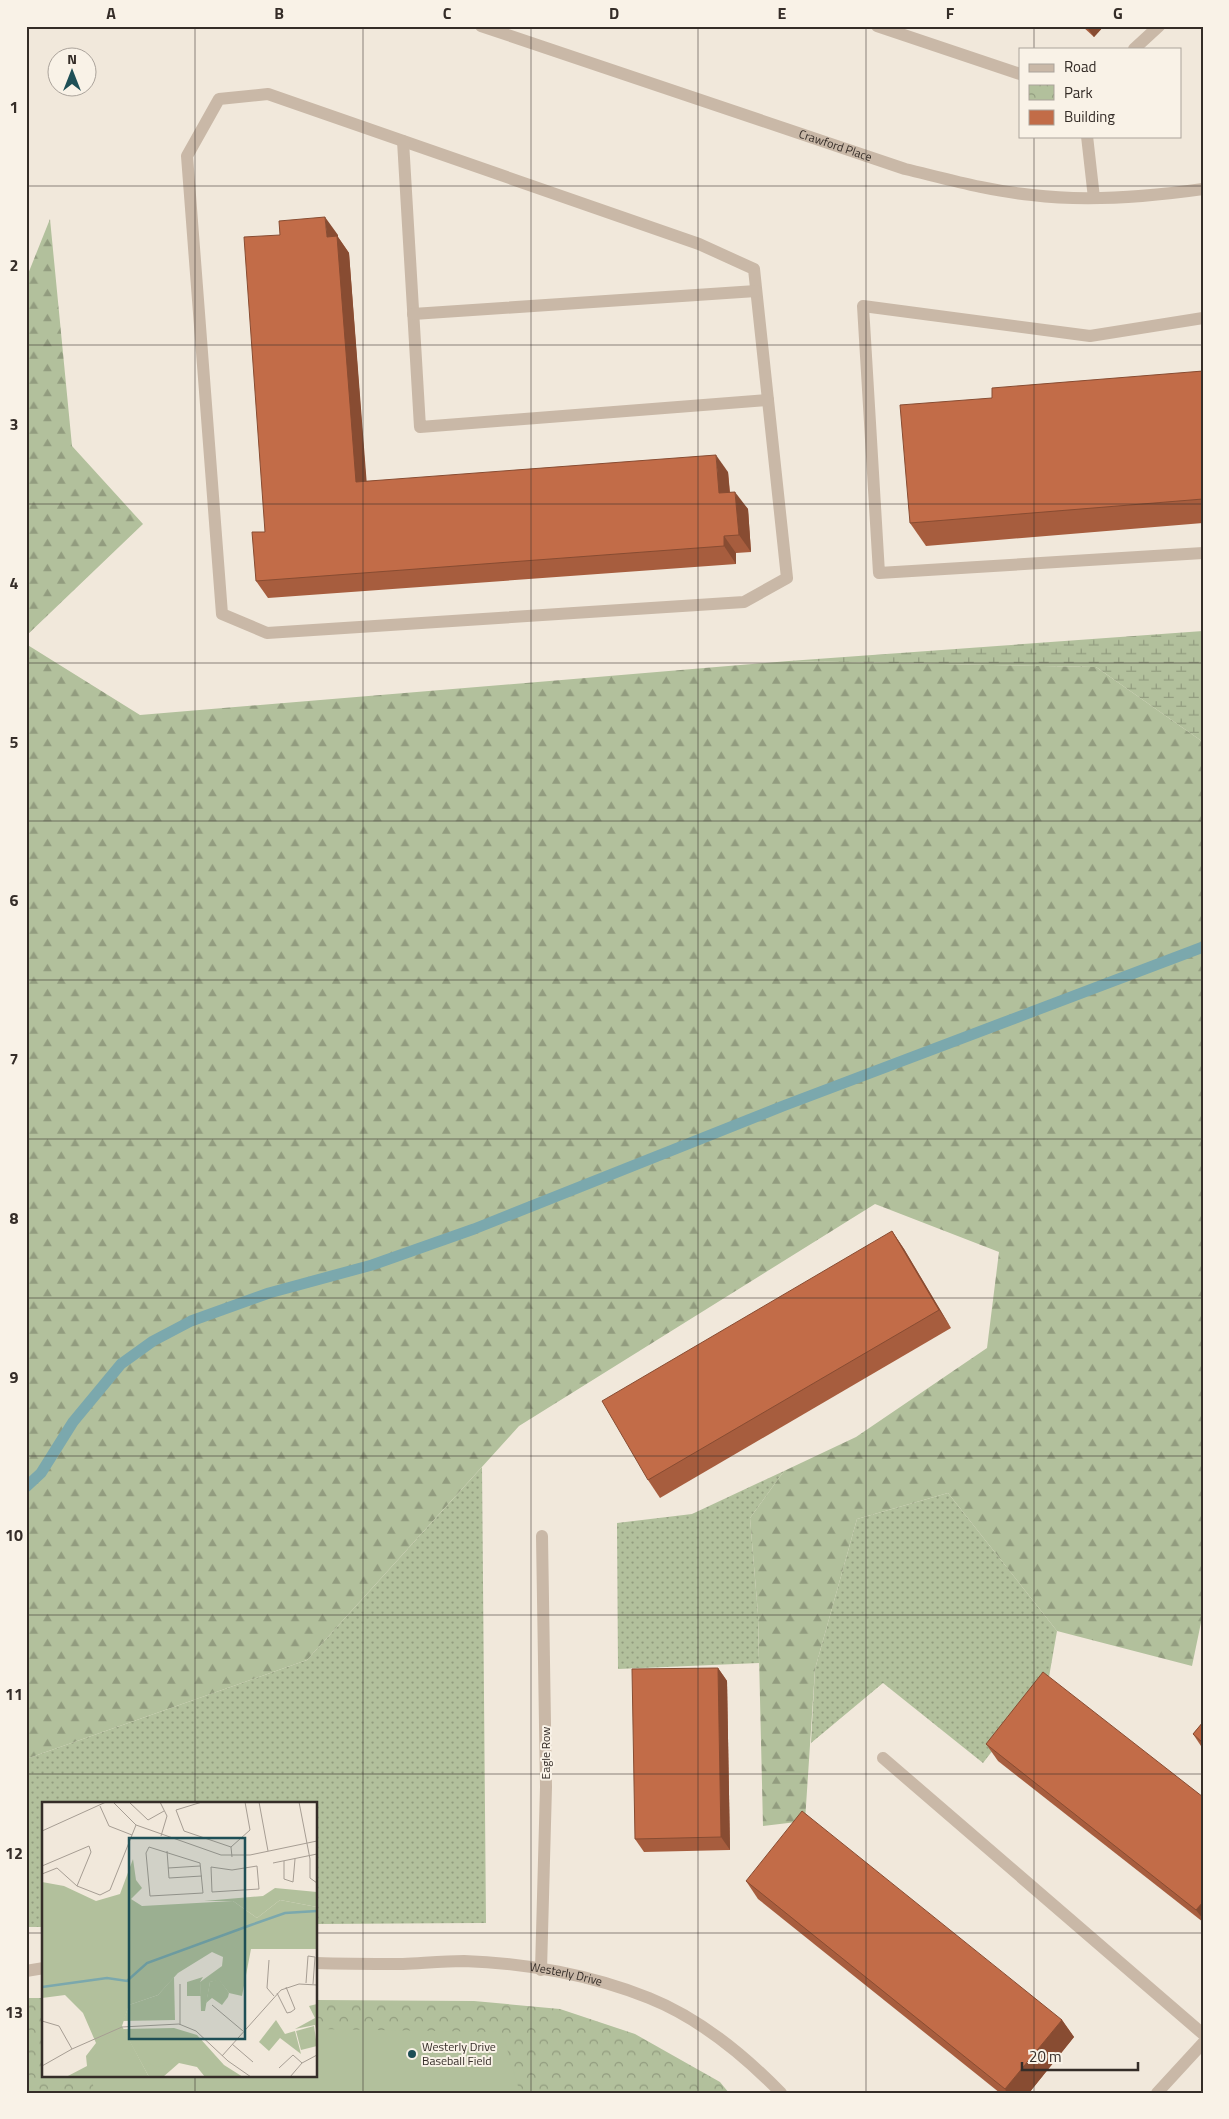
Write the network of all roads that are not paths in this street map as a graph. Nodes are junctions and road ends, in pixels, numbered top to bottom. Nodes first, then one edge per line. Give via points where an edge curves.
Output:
1 (481, 26) edge
2 (877, 26) edge
3 (1159, 26) edge
4 (1135, 48) edge
5 (1019, 74) edge
6 (1087, 138) edge
7 (402, 141) junction
8 (1203, 189) edge
9 (1094, 198) junction
10 (756, 291) junction
11 (414, 314) junction
12 (1203, 318) edge
13 (768, 400) junction
14 (1203, 553) edge
15 (542, 1536) dead end
16 (883, 1758) dead end
17 (318, 1963) edge
18 (42, 1968) edge
19 (541, 1970) junction
20 (26, 1971) edge
21 (1203, 2034) edge
22 (1203, 2043) edge
23 (781, 2093) edge
24 (1157, 2093) edge

1 - 9 street, Crawford Place via 905,169 1032,195
2 - 5 street
3 - 4 street
6 - 9 street
7 - 10 street via 699,244 754,269
7 - 11 street
7 - 13 street via 268,94 219,99 187,156 222,614 267,632 744,602 787,578
8 - 9 street, Crawford Place
10 - 11 street
10 - 13 street
11 - 13 street via 420,426
12 - 14 street via 1090,336 863,306 879,573
15 - 19 street, Eagle Row via 546,1787
16 - 21 street
17 - 19 street, Westerly Drive via 464,1961
18 - 20 street
19 - 23 street, Westerly Drive via 590,1978 650,1998 708,2031 760,2071
22 - 24 street

